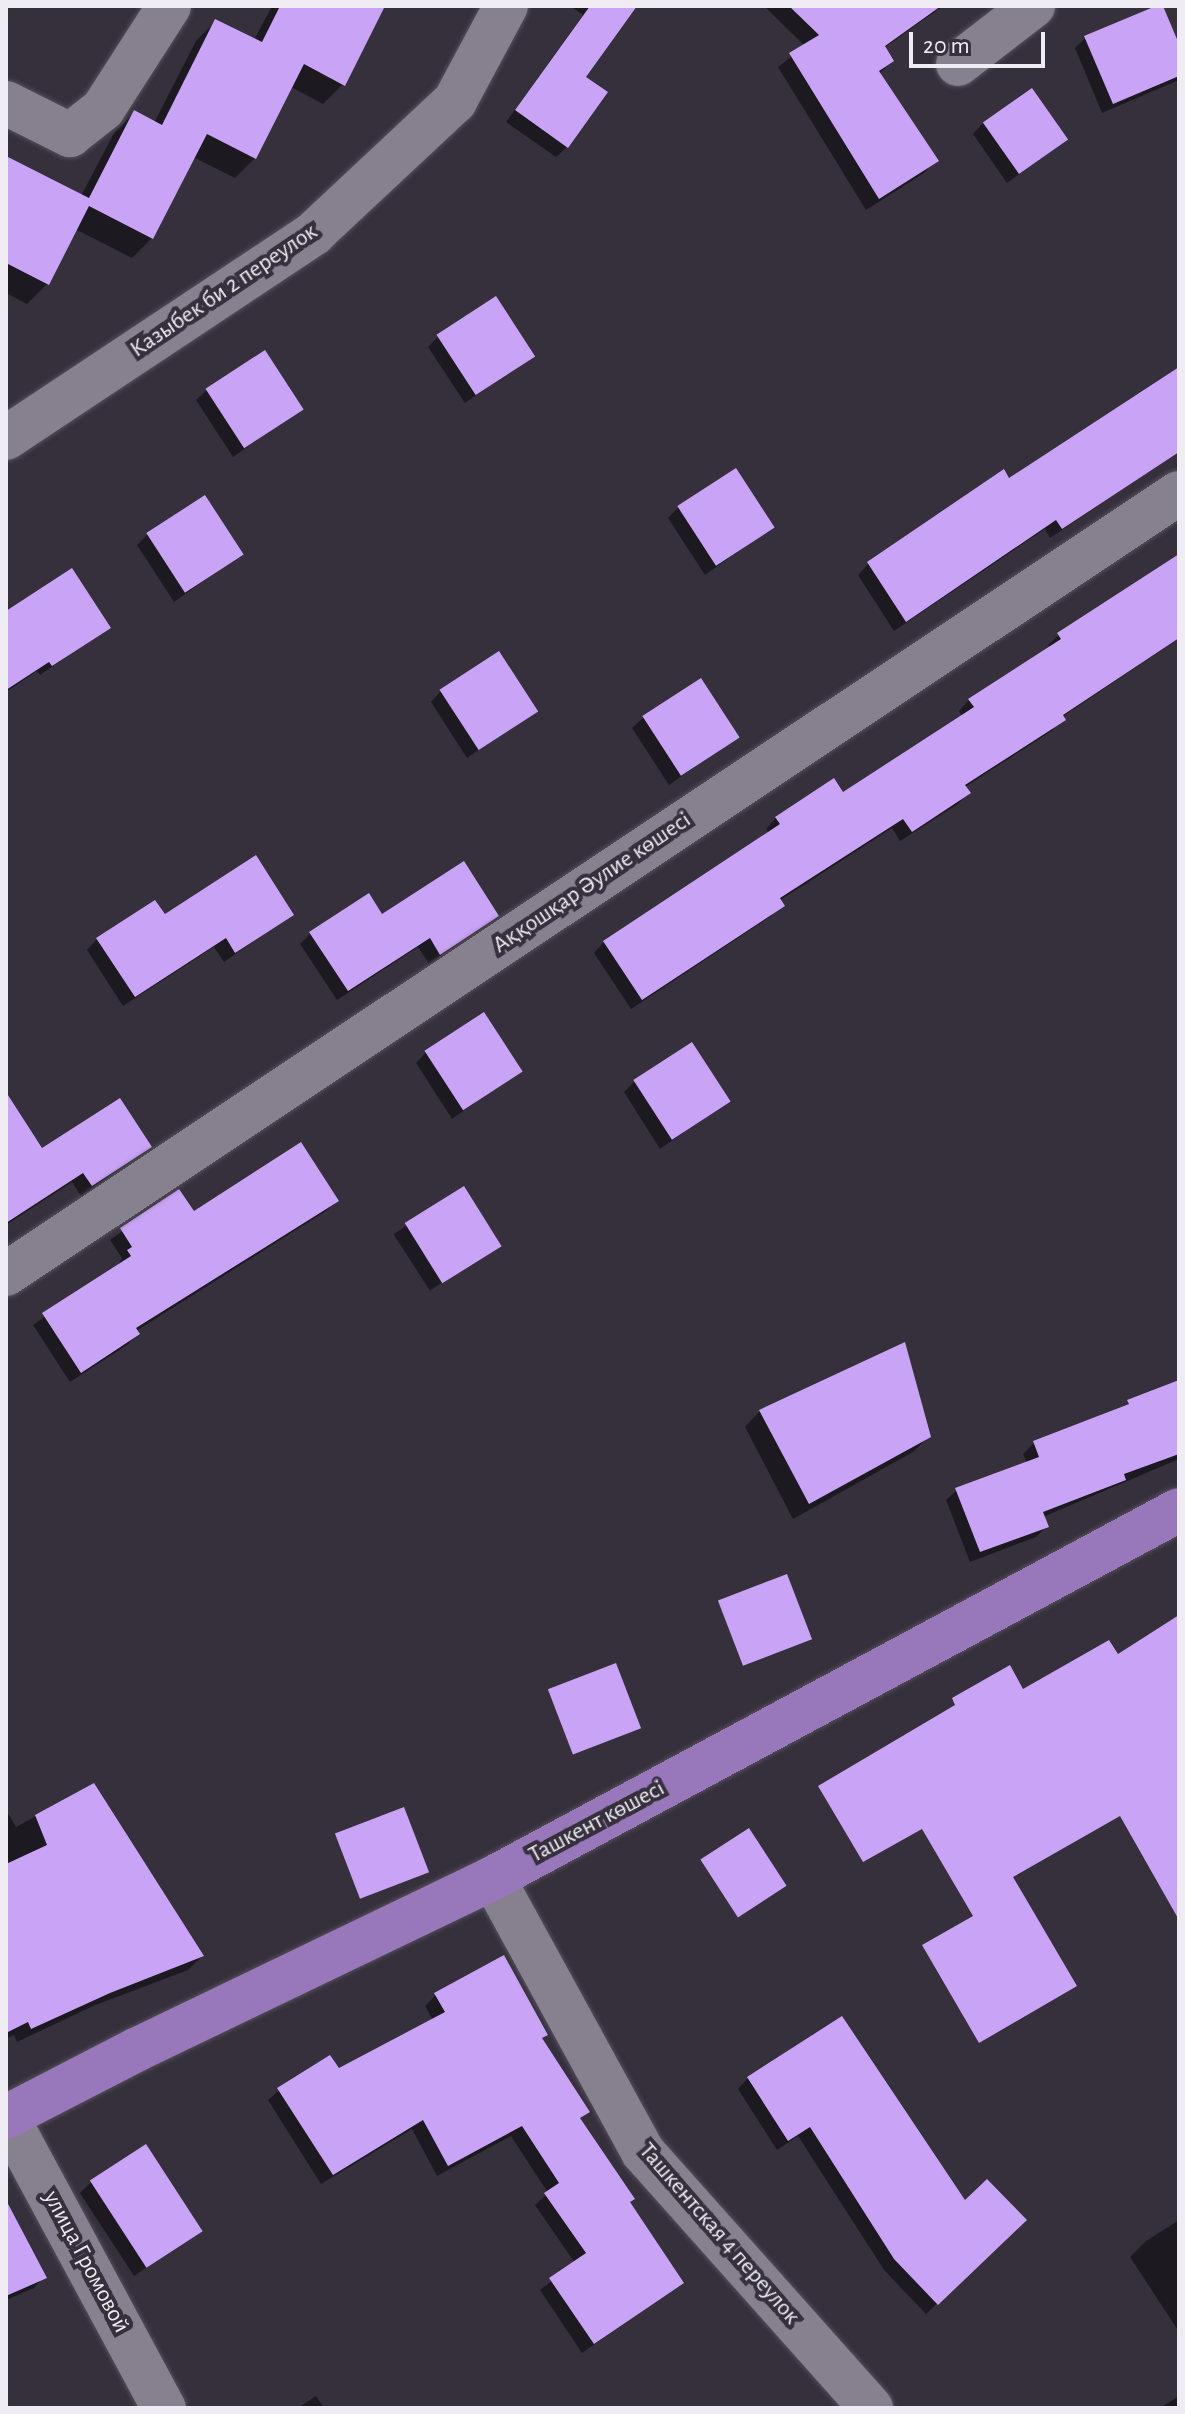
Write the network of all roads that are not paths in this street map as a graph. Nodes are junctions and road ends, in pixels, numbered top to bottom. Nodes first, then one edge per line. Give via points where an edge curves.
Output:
1 (169, 6) edge
2 (506, 6) edge
3 (1033, 6) edge
4 (958, 64) dead end
5 (6, 103) edge
6 (6, 438) edge
7 (1179, 493) edge
8 (6, 1274) edge
9 (1179, 1510) edge
10 (493, 1878) junction
11 (7, 2117) edge
12 (164, 2408) edge
13 (871, 2408) edge

1 - 5 street via 103,109 70,135
2 - 6 street, Казыбек би 2 переулок via 455,101 314,233
3 - 4 street
7 - 8 street, Аққошқар Әулие көшесі
9 - 10 main road, Ташкент көшесі
10 - 11 main road, Ташкент көшесі
10 - 13 street, Ташкентская 4 переулок via 643,2152
11 - 12 street, улица Громовой

